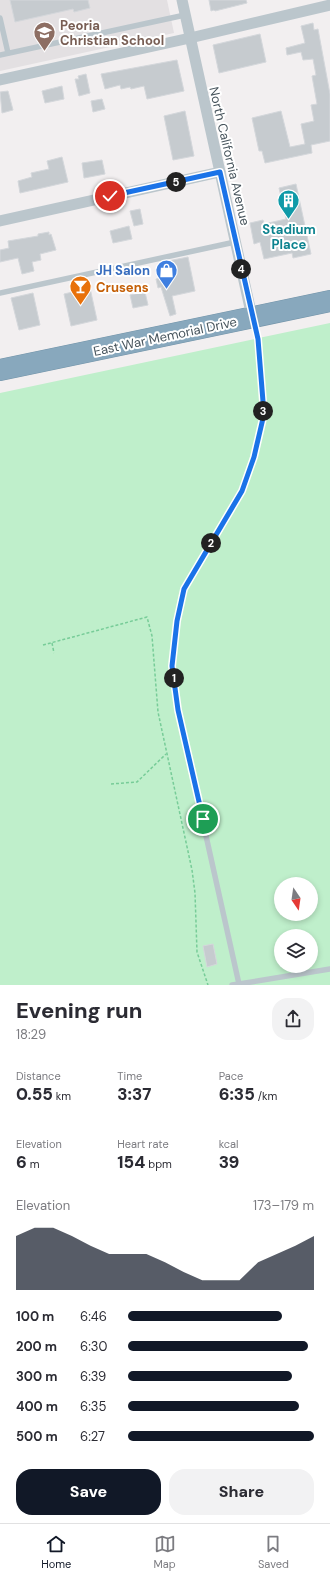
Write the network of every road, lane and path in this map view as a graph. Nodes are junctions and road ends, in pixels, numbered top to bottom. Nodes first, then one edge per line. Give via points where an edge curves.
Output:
1 (182, 0) edge
2 (330, 5) edge
3 (185, 15) junction
4 (0, 18) edge
5 (190, 38) junction
6 (8, 53) junction
7 (0, 55) edge
8 (0, 80) edge
9 (220, 172) junction
10 (0, 221) edge
11 (235, 242) junction
12 (0, 294) edge
13 (330, 301) edge
14 (252, 317) junction
15 (0, 370) edge
16 (52, 643) junction
17 (43, 645) dead end
18 (54, 653) dead end
19 (166, 754) junction
20 (111, 784) dead end
21 (330, 969) edge
22 (239, 984) junction
23 (208, 985) edge
24 (232, 985) edge

1 - 3 street, North California Avenue
2 - 5 street
3 - 5 street, North California Avenue
3 - 6 lane
4 - 6 lane
5 - 8 street
5 - 9 street, North California Avenue
6 - 7 lane
9 - 10 street
9 - 11 street, North California Avenue
11 - 12 lane
11 - 14 street, North California Avenue
13 - 14 highway, East War Memorial Drive
14 - 15 highway, East War Memorial Drive
14 - 22 lane via 258,339 264,414 254,457 242,491 184,589 172,666 178,710
16 - 17 path
16 - 18 path
16 - 19 path via 148,617 158,712
19 - 20 path via 137,782
19 - 23 path via 192,870 197,952
21 - 22 lane
22 - 24 lane

